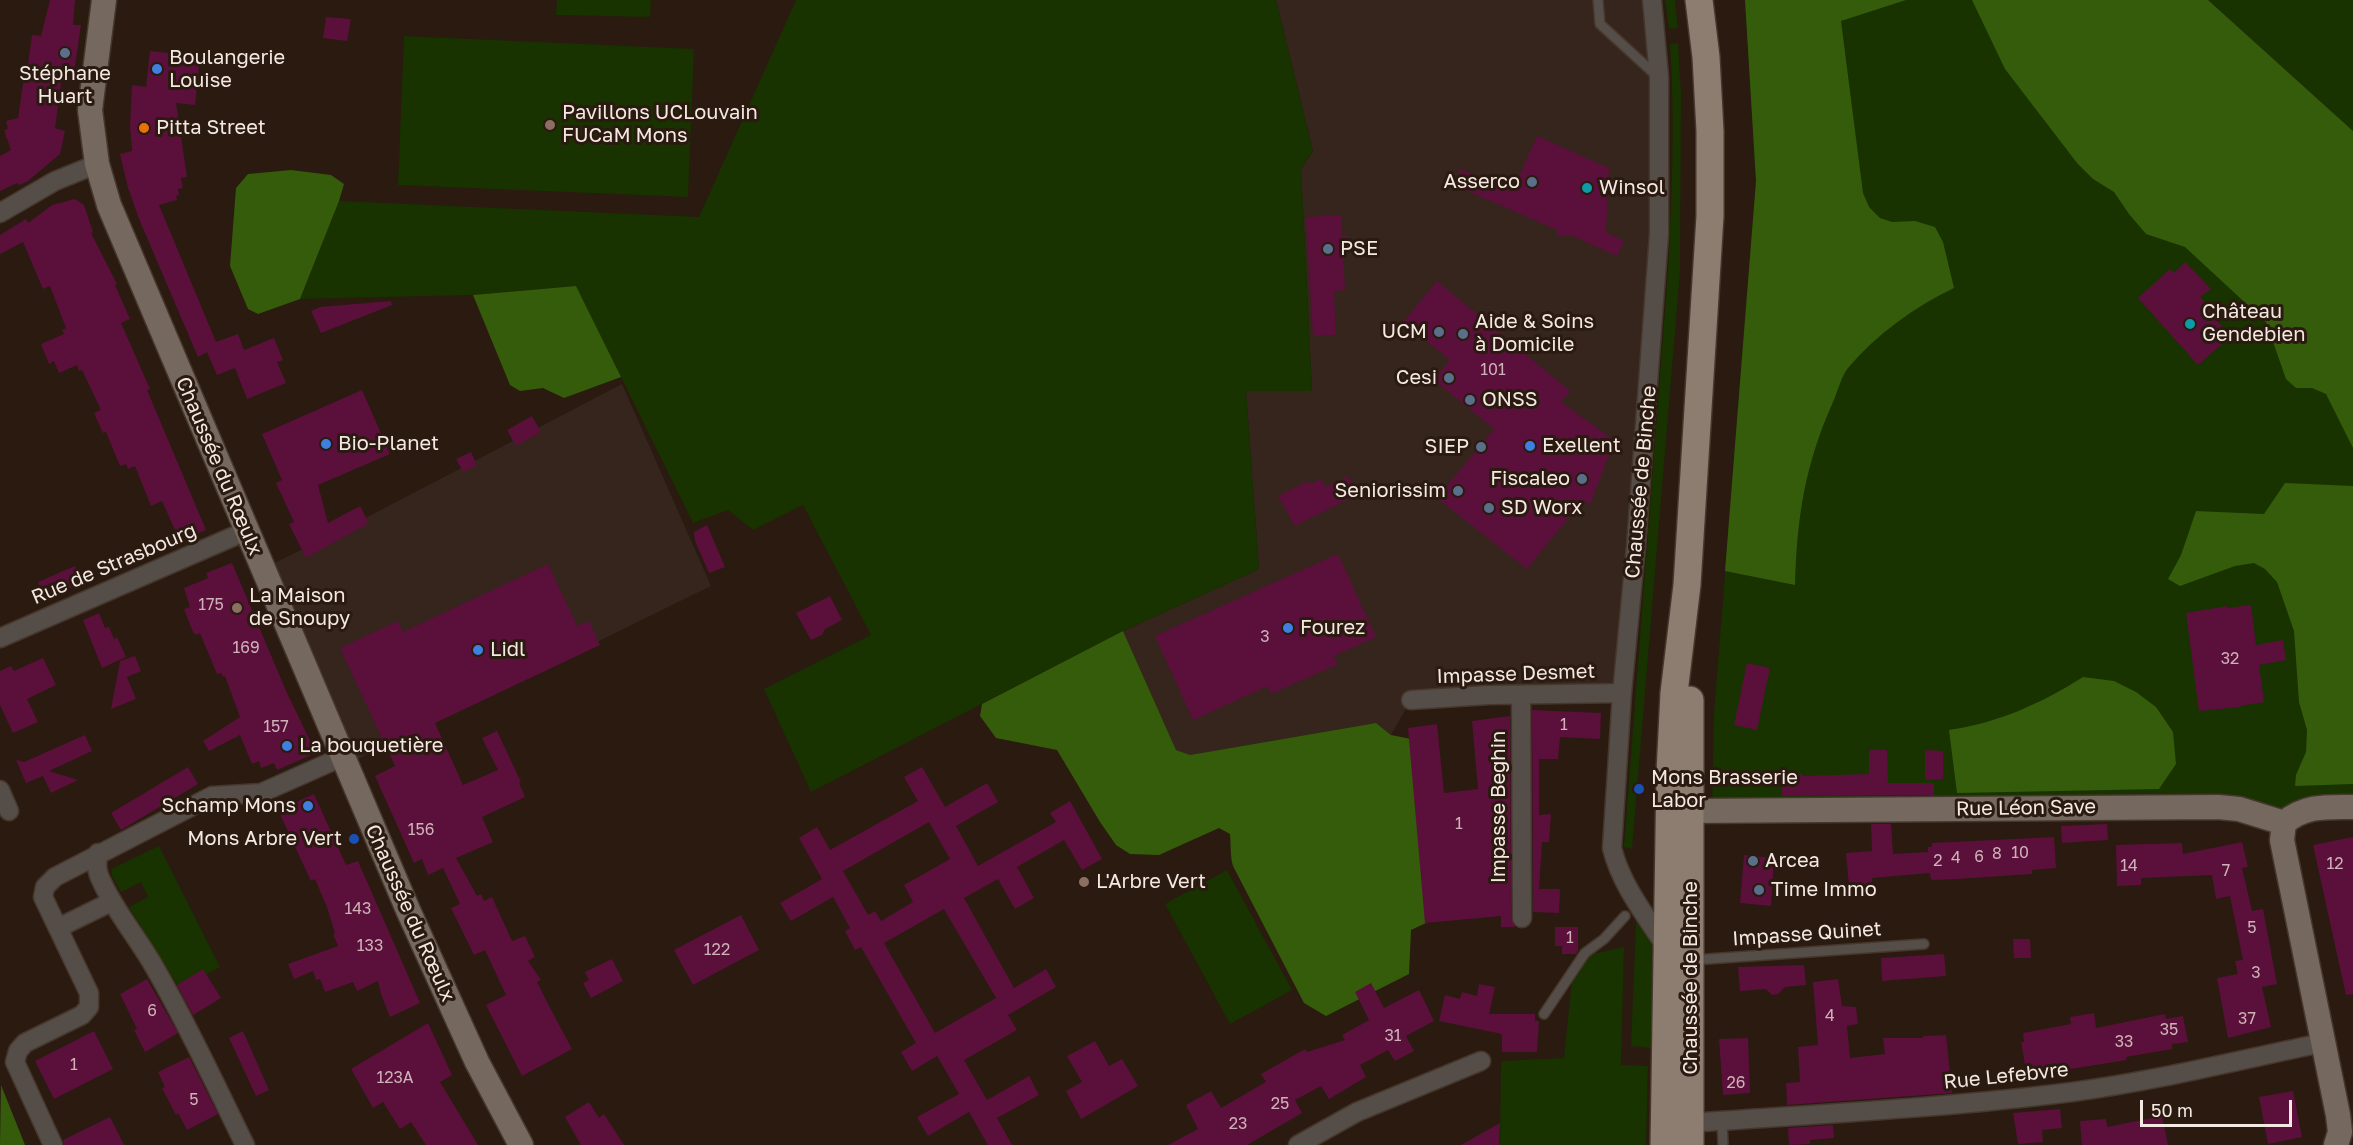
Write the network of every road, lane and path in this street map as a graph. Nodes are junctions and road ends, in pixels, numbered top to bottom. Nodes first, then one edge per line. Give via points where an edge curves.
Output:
1 (104, 0) edge
2 (1598, 0) edge
3 (1652, 0) edge
4 (1699, 0) edge
5 (1659, 77) junction
6 (97, 164) junction
7 (0, 213) edge
8 (246, 531) junction
9 (1687, 585) junction
10 (0, 638) edge
11 (1622, 693) junction
12 (1674, 693) junction
13 (1521, 696) junction
14 (1411, 700) dead end
15 (342, 757) junction
16 (0, 790) edge
17 (2353, 807) edge
18 (9, 811) dead end
19 (1692, 811) junction
20 (2284, 823) junction
21 (98, 854) junction
22 (111, 902) junction
23 (1625, 916) dead end
24 (1522, 918) dead end
25 (58, 928) junction
26 (1924, 944) dead end
27 (1667, 949) junction
28 (1692, 960) junction
29 (1544, 1014) dead end
30 (2322, 1043) junction
31 (1481, 1061) dead end
32 (1722, 1121) junction
33 (1691, 1134) edge
34 (1723, 1143) dead end
35 (53, 1145) edge
36 (245, 1145) edge
37 (521, 1145) edge
38 (1298, 1145) edge
39 (1664, 1145) edge
40 (2336, 1145) edge

1 - 6 main road, Chaussée du Rœulx via 90,110
2 - 5 lane via 1600,24
3 - 5 street, Chaussée de Binche
4 - 9 main road, Chaussée de Binche via 1710,131 1710,216
5 - 11 street, Chaussée de Binche via 1659,234
6 - 7 street via 55,181
6 - 8 main road, Chaussée du Rœulx via 109,205
8 - 10 street, Rue de Strasbourg
8 - 15 main road, Chaussée du Rœulx
9 - 12 main road, Chaussée de Binche
9 - 19 main road, Chaussée de Binche
11 - 13 street, Impasse Desmet
11 - 27 street, Chaussée de Binche via 1612,848 1628,887
12 - 19 street, Chaussée de Binche via 1681,725 1684,794
12 - 27 main road, Chaussée de Binche
13 - 14 street, Impasse Desmet via 1489,694
13 - 24 street, Impasse Beghin
15 - 21 street via 261,793 212,796
15 - 37 main road, Chaussée du Rœulx via 452,1008
16 - 18 street
17 - 20 main road via 2316,807 2295,813
19 - 20 main road, Rue Léon Save via 2218,807 2239,809
19 - 28 main road, Chaussée de Binche
20 - 30 main road via 2282,840
21 - 22 street via 97,872
21 - 25 street via 45,886 43,897
22 - 25 street
22 - 36 street via 188,1026
23 - 29 lane via 1585,953
25 - 35 street via 91,1000 88,1011 25,1044 15,1062
26 - 28 lane, Impasse Quinet
27 - 39 main road, Chaussée de Binche
28 - 33 main road, Chaussée de Binche
30 - 32 street, Rue Lefebvre via 2071,1092 1951,1105
30 - 40 main road via 2338,1115 2340,1132
31 - 38 street via 1357,1112
32 - 33 street, Rue Lefebvre
32 - 34 lane

